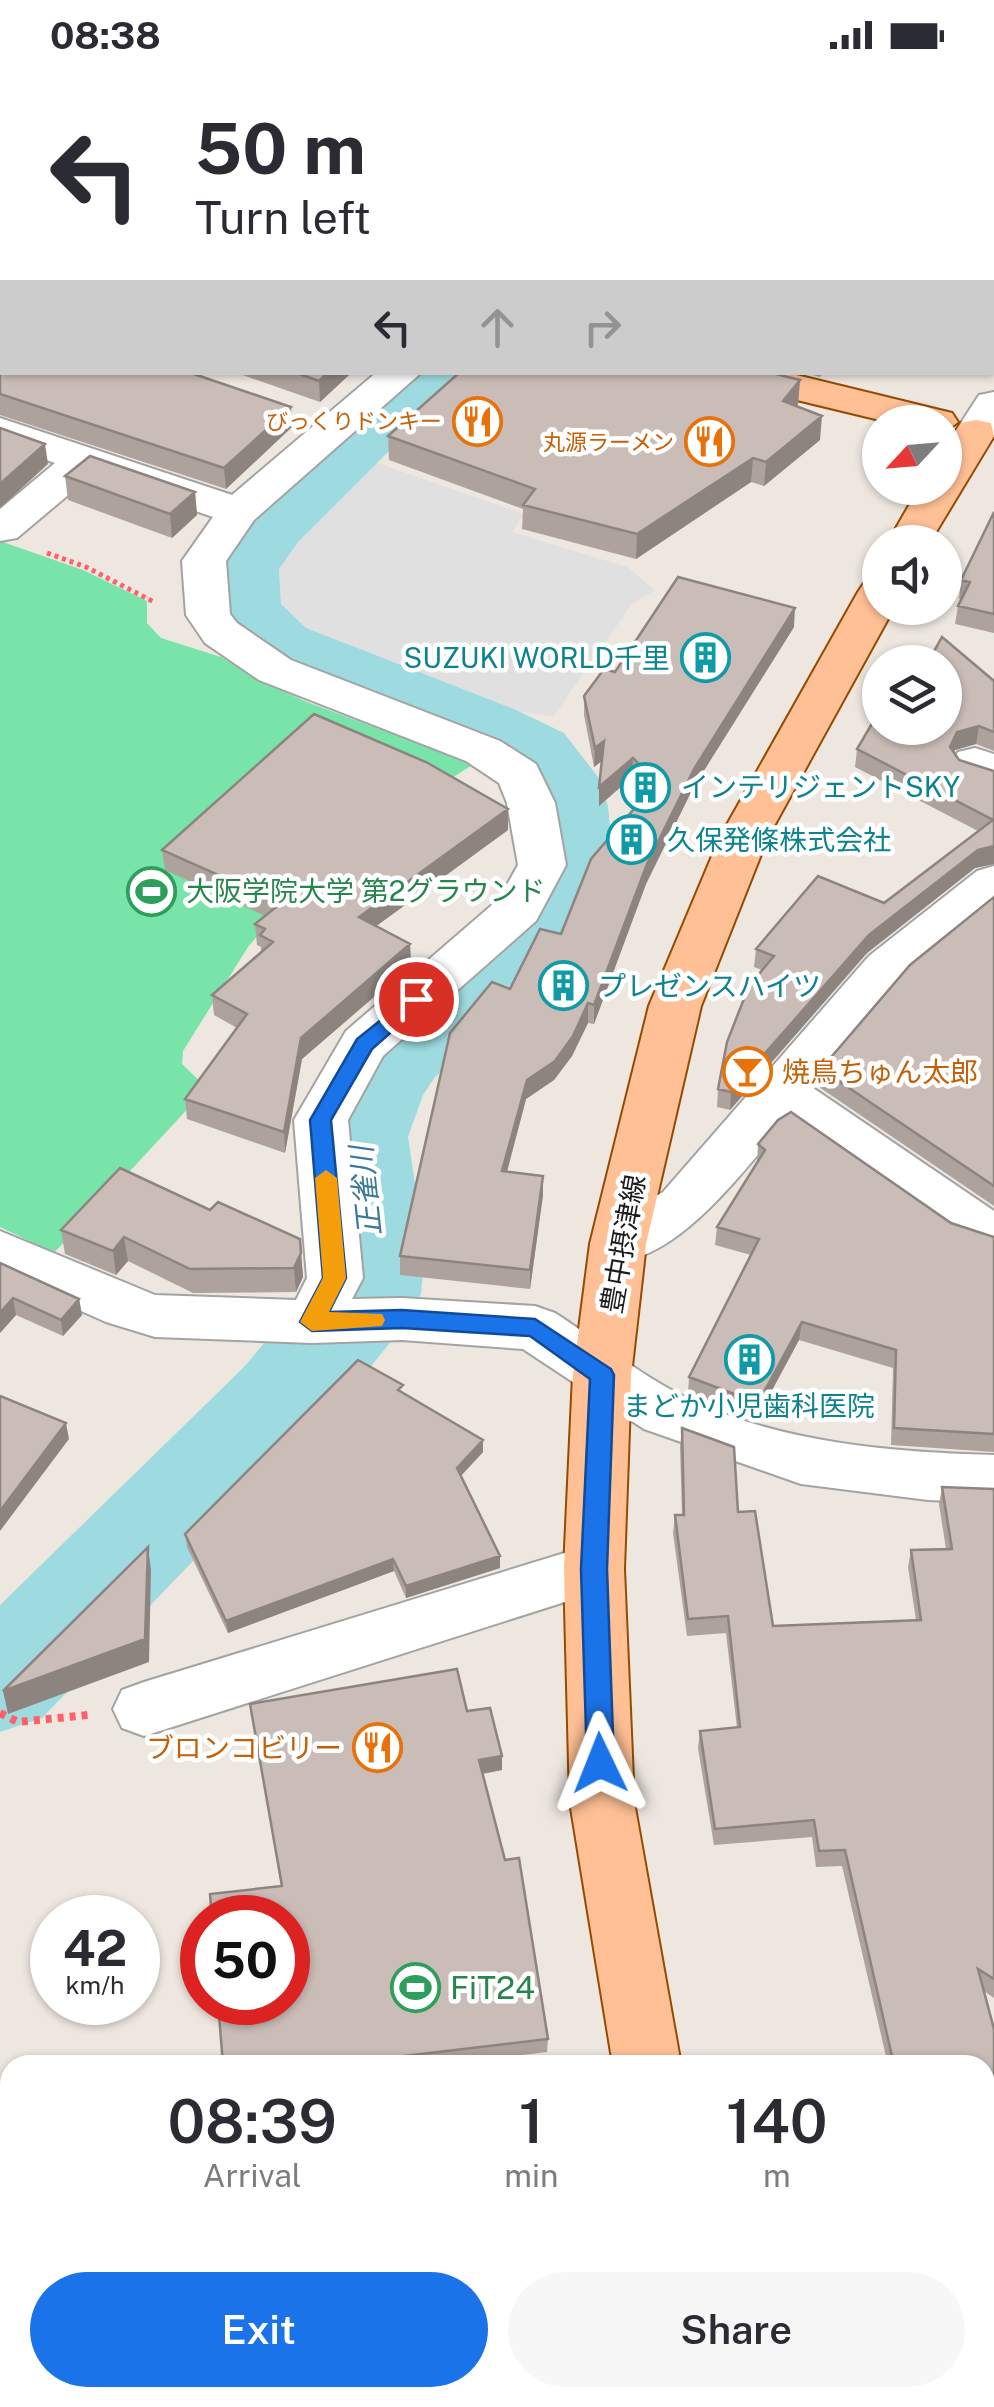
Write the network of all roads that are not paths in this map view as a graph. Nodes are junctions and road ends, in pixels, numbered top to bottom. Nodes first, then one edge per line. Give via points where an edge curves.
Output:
1 (397, 375) edge
2 (746, 375) edge
3 (969, 424) edge
4 (0, 430) edge
5 (84, 460) junction
6 (238, 511) junction
7 (18, 539) edge
8 (862, 624) edge
9 (994, 882) edge
10 (779, 1091) junction
11 (980, 1211) edge
12 (618, 1244) junction
13 (0, 1252) edge
14 (312, 1322) junction
15 (602, 1375) junction
16 (994, 1479) edge
17 (594, 1569) junction
18 (144, 1709) road end
19 (644, 2055) edge

1 - 6 street via 323,420
2 - 3 main road
4 - 5 street
5 - 6 street
5 - 7 street
6 - 14 street via 204,562 208,615 221,633 274,670 484,751 519,775 532,803 542,865 518,910 364,1044 320,1120 335,1278
8 - 12 main road, 豊中摂津線 via 744,837 689,972
9 - 10 street via 887,968
10 - 11 street
10 - 12 street via 682,1206
12 - 15 main road, 豊中摂津線
13 - 14 street via 155,1316
14 - 15 street via 402,1319 535,1328
15 - 16 street via 664,1413 800,1461
15 - 17 main road, 豊中摂津線
17 - 18 street
17 - 19 main road, 豊中摂津線 via 602,1802

